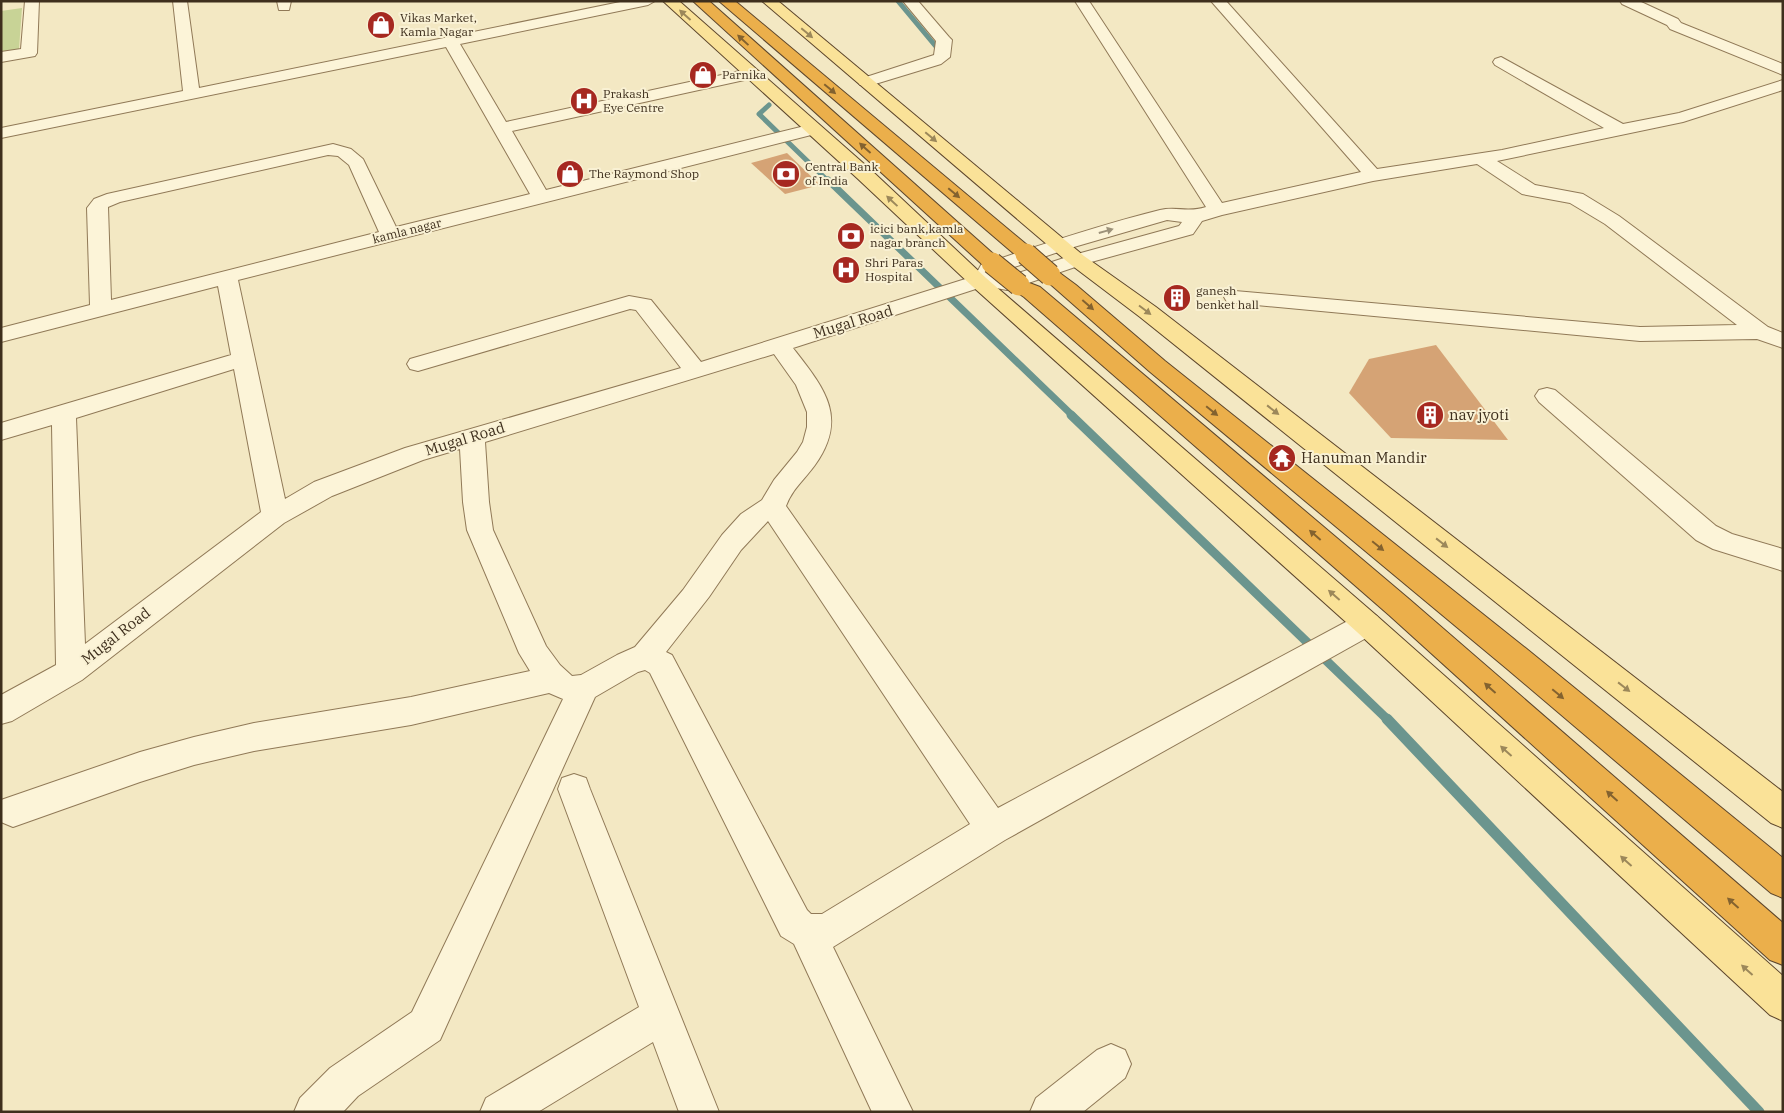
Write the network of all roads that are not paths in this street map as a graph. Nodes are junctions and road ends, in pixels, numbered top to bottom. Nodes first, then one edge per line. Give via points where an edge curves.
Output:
1 (32, 1) edge
2 (180, 1) edge
3 (648, 1) edge
4 (670, 1) edge
5 (700, 1) edge
6 (726, 1) edge
7 (769, 1) edge
8 (910, 1) edge
9 (1082, 1) edge
10 (1218, 1) edge
11 (1627, 1) edge
12 (451, 42) junction
13 (1, 58) edge
14 (1501, 62) dead end
15 (1783, 70) edge
16 (749, 74) junction
17 (866, 82) junction
18 (1783, 85) edge
19 (192, 94) junction
20 (502, 128) junction
21 (813, 129) junction
22 (1620, 130) junction
23 (1, 133) edge
24 (1480, 158) junction
25 (1373, 175) junction
26 (541, 197) junction
27 (1217, 210) junction
28 (390, 234) junction
29 (1068, 253) junction
30 (227, 276) junction
31 (964, 287) junction
32 (1235, 297) dead end
33 (101, 309) junction
34 (1760, 332) junction
35 (1, 335) edge
36 (1783, 341) edge
37 (779, 345) junction
38 (243, 360) junction
39 (418, 364) dead end
40 (696, 371) junction
41 (1547, 396) dead end
42 (64, 413) junction
43 (1, 432) edge
44 (472, 436) junction
45 (773, 506) junction
46 (275, 516) junction
47 (1783, 560) edge
48 (1367, 624) junction
49 (646, 656) junction
50 (70, 671) junction
51 (568, 684) junction
52 (1, 711) edge
53 (574, 789) dead end
54 (13, 811) dead end
55 (1783, 812) edge
56 (994, 830) junction
57 (1783, 881) edge
58 (807, 932) junction
59 (1783, 947) edge
60 (1783, 1002) edge
61 (662, 1014) junction
62 (1111, 1064) dead end
63 (314, 1112) edge
64 (500, 1112) edge
65 (699, 1112) edge
66 (893, 1112) edge
67 (1050, 1112) edge

1 - 13 street via 29,52
2 - 19 street
3 - 12 street
16 -> 4 main road
59 -> 5 highway, bridge via 1399,607 1032,292 992,263
6 -> 57 highway, bridge via 1156,366 1517,659
7 -> 17 main road
8 - 17 street via 944,40 942,57
9 - 27 street
10 - 25 street
11 - 15 street via 1673,22 1675,26
12 - 19 street
12 - 20 street
14 - 22 street
16 - 20 street
16 - 21 main road
17 -> 29 main road
18 - 22 street via 1683,117
19 - 23 street
20 - 26 street
21 - 26 street, kamla nagar
31 -> 21 main road
22 - 24 street
24 - 25 street
24 - 34 street via 1528,190 1576,198 1612,220
25 - 27 street
26 - 28 street, kamla nagar
27 - 29 street via 1195,217 1186,230
28 - 30 street, kamla nagar
28 - 33 street via 357,163 341,150 328,150 114,198 101,203 98,208
29 - 31 street via 1007,284
29 -> 55 main road via 1148,312
30 - 33 street, kamla nagar
30 - 38 street
31 - 37 street, Mugal Road
48 -> 31 main road
32 - 34 street via 1640,334
33 - 35 street, kamla nagar
34 - 36 street
37 - 40 street, Mugal Road
37 - 45 street via 812,389 820,413 818,431 808,456 781,488
38 - 42 street
38 - 46 street
39 - 40 street via 629,302 644,305
40 - 44 street, Mugal Road
41 - 47 street via 1706,533 1723,542
42 - 43 street
42 - 50 street
44 - 46 street, Mugal Road via 367,471 323,489
44 - 51 street via 480,530 534,653 545,670
45 - 49 street via 761,512 739,533
45 - 56 street
46 - 50 street, Mugal Road
48 - 56 street
60 -> 48 main road
49 - 51 street
49 - 58 street via 661,664 794,923
50 - 52 street, Mugal Road
51 - 54 street via 254,737 140,767
51 - 63 street via 426,1026 344,1082
53 - 61 street
56 - 58 street via 828,931
58 - 66 street
61 - 64 street
61 - 65 street
62 - 67 street

